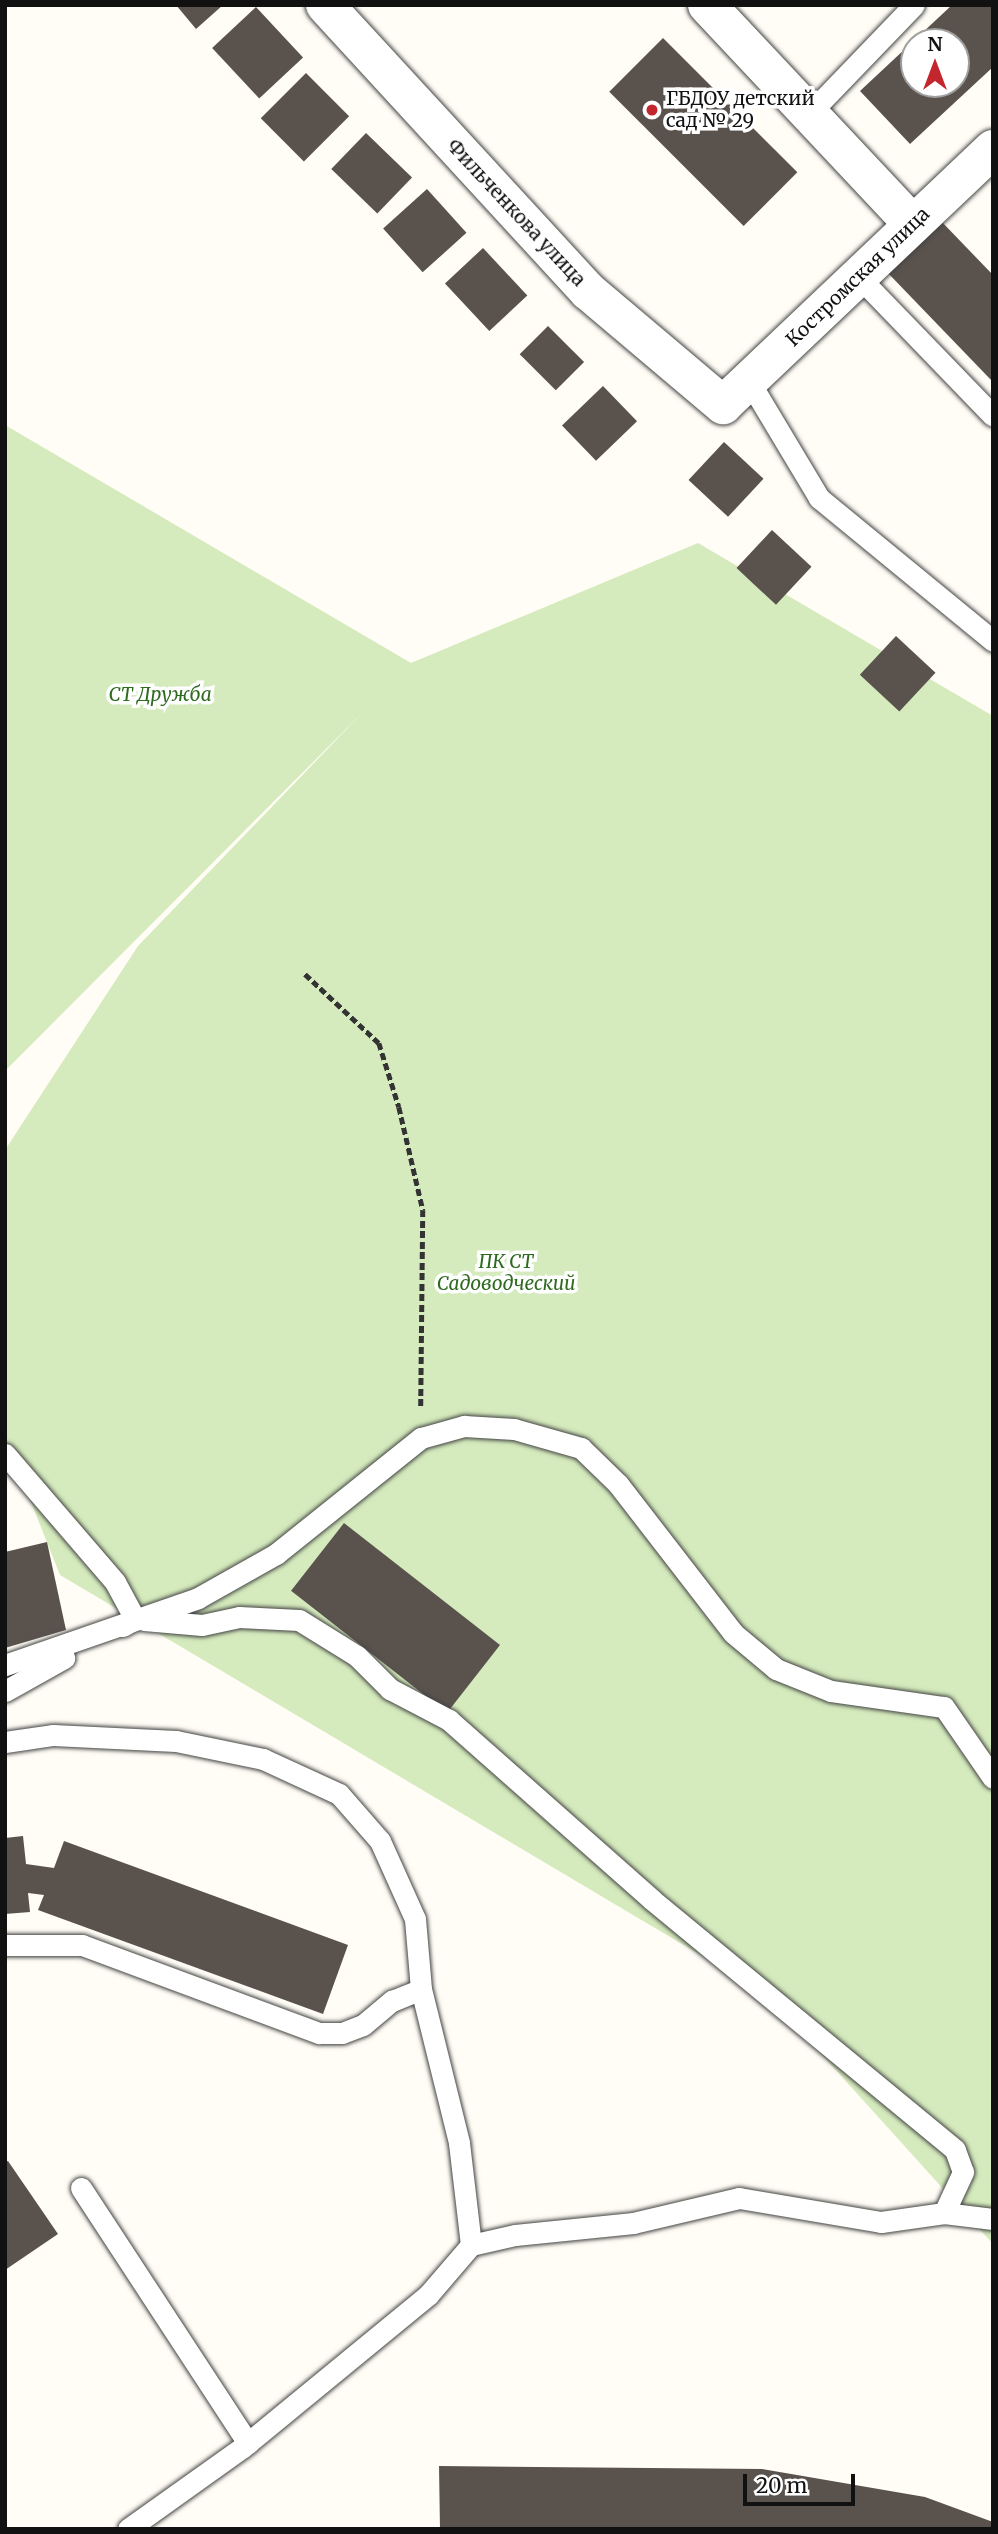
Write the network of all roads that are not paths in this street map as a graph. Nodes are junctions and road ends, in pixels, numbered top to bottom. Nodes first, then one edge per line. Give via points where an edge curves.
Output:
1 (325, 5) edge
2 (707, 5) edge
3 (914, 5) edge
4 (809, 114) junction
5 (993, 149) edge
6 (913, 224) junction
7 (859, 276) junction
8 (736, 393) junction
9 (993, 416) edge
10 (993, 641) edge
11 (5, 1454) edge
12 (135, 1619) junction
13 (5, 1665) edge
14 (5, 1691) edge
15 (5, 1742) edge
16 (993, 1778) edge
17 (5, 1945) edge
18 (421, 1989) junction
19 (81, 2188) dead end
20 (944, 2213) junction
21 (993, 2219) edge
22 (471, 2245) junction
23 (248, 2443) junction
24 (128, 2529) edge

1 - 8 street, Фильченкова улица via 588,291
2 - 4 street
3 - 4 lane
4 - 6 street
5 - 6 street, Костромская улица
6 - 7 street, Костромская улица
7 - 8 street, Костромская улица
7 - 9 lane
8 - 10 lane via 819,498
11 - 12 lane via 115,1582
12 - 13 lane
12 - 14 lane
12 - 16 lane via 198,1598 276,1553 421,1438 464,1426 514,1429 581,1448 618,1484 733,1633 776,1669 831,1691 944,1707
12 - 20 lane via 202,1625 239,1616 299,1620 357,1656 390,1689 449,1720 652,1899 955,2150 963,2172
15 - 18 lane via 52,1735 176,1741 263,1759 340,1794 380,1841 415,1919
17 - 18 lane via 82,1945 319,2033 342,2034 363,2025 392,2001
18 - 22 lane via 459,2143
19 - 23 lane
20 - 21 lane
20 - 22 lane via 881,2222 739,2198 632,2223 515,2235
22 - 23 lane via 428,2295
23 - 24 lane

